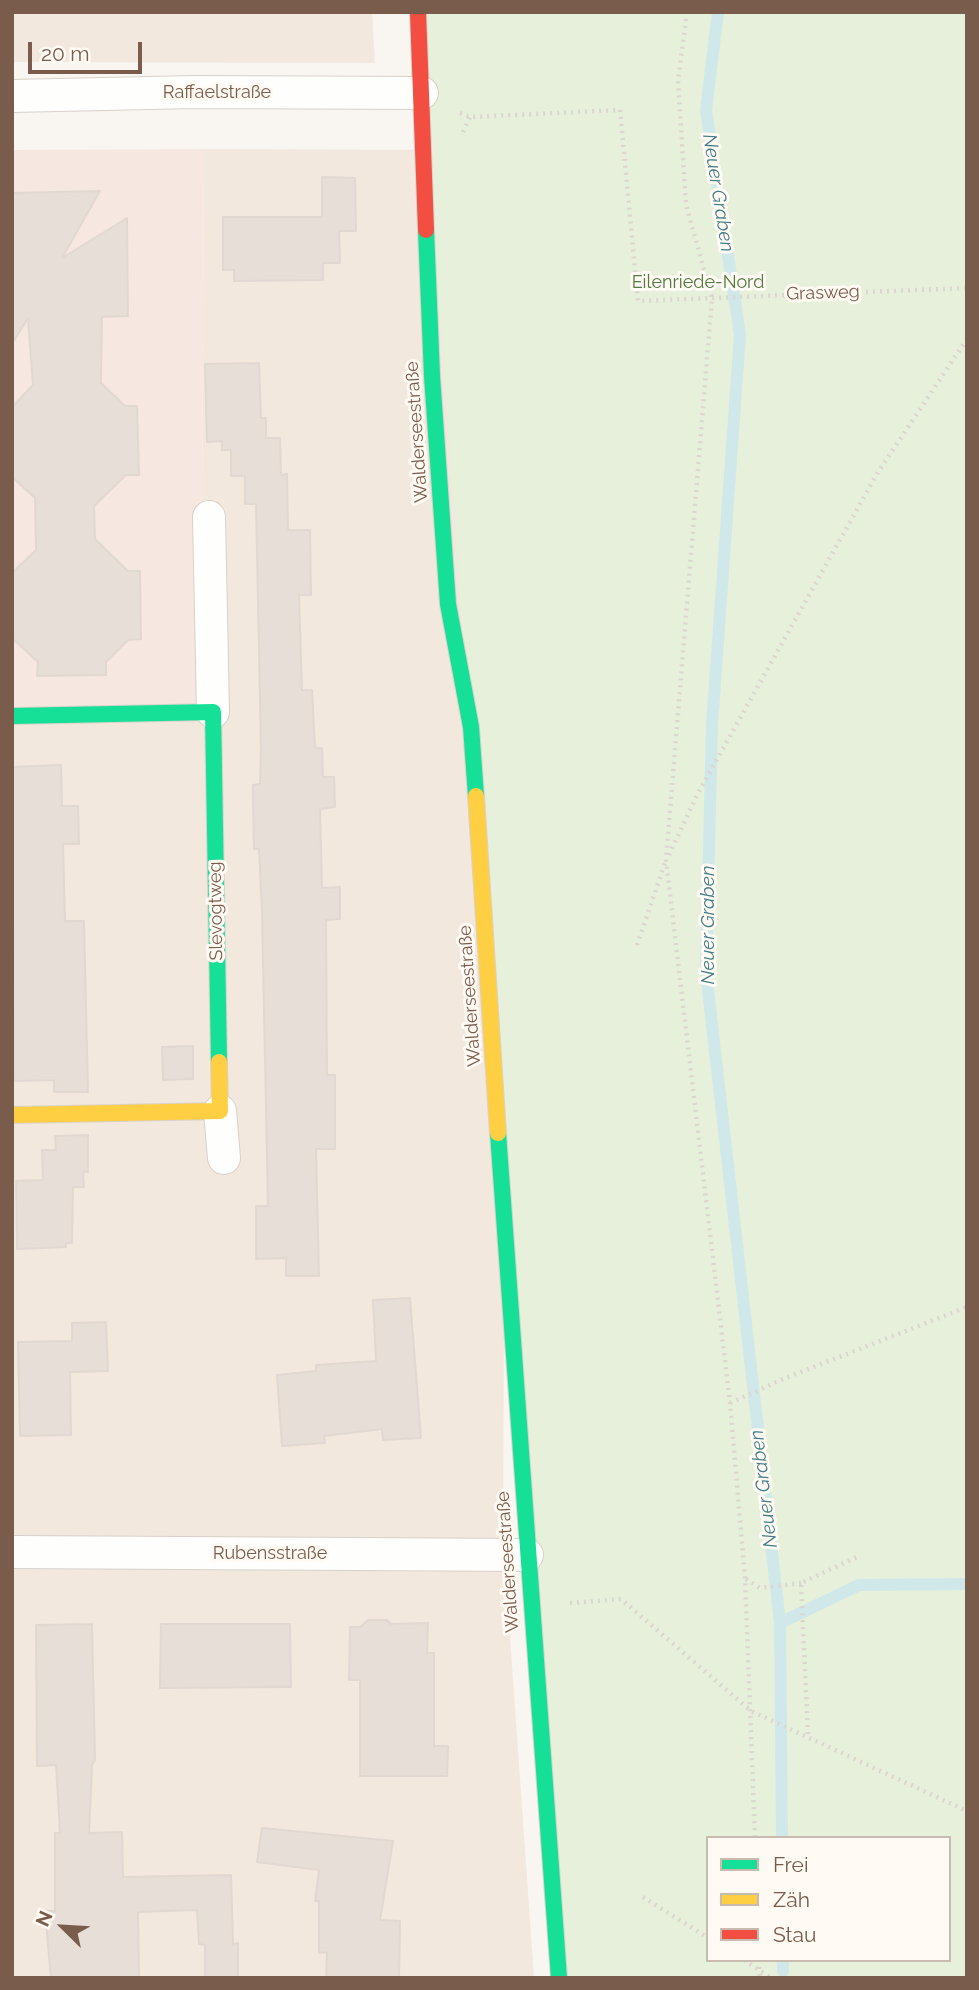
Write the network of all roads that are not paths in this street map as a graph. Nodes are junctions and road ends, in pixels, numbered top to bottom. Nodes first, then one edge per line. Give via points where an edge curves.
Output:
1 (418, 12) edge
2 (422, 93) junction
3 (12, 96) edge
4 (209, 517) dead end
5 (213, 712) junction
6 (12, 716) edge
7 (220, 1111) junction
8 (12, 1115) edge
9 (224, 1158) dead end
10 (12, 1552) edge
11 (527, 1556) junction
12 (559, 1978) edge

1 - 2 street, Walderseestraße
2 - 3 street, Raffaelstraße
2 - 11 street, Walderseestraße via 433,389 448,604 471,727
4 - 5 street, Slevogtweg
5 - 6 street
5 - 7 street, Slevogtweg
7 - 8 street
7 - 9 street, Slevogtweg
10 - 11 street, Rubensstraße
11 - 12 street, Walderseestraße

